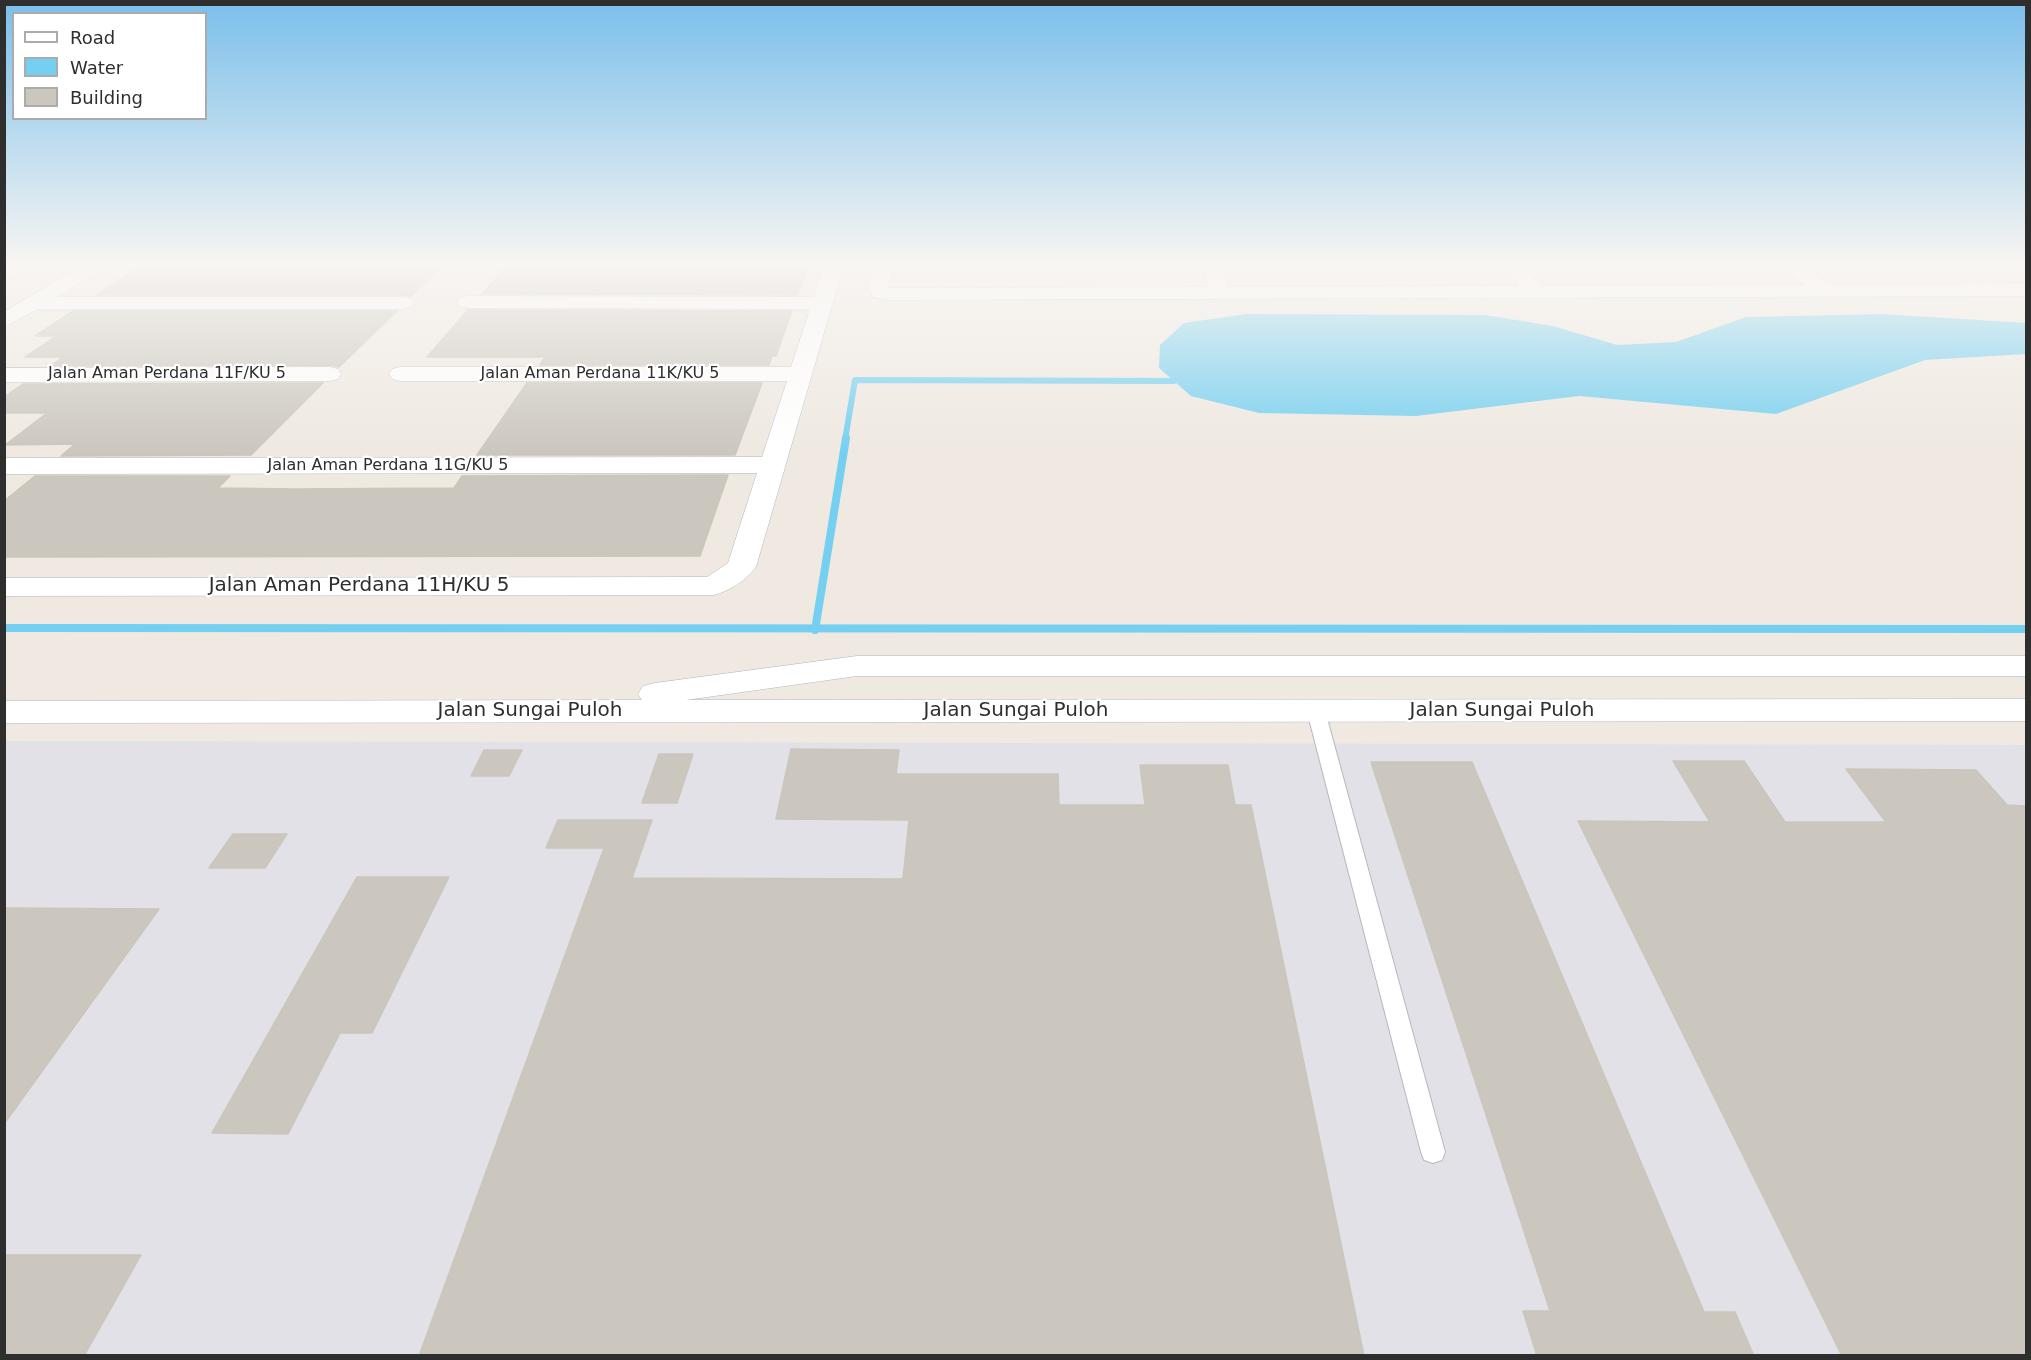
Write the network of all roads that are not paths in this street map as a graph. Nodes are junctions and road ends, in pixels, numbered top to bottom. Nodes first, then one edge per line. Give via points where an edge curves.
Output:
1 (814, 327) edge
2 (330, 374) dead end
3 (400, 374) dead end
4 (800, 374) junction
5 (4, 375) edge
6 (772, 465) junction
7 (4, 466) edge
8 (4, 586) edge
9 (2026, 666) edge
10 (2026, 710) edge
11 (534, 711) junction
12 (1316, 711) junction
13 (4, 712) edge
14 (1433, 1152) dead end

1 - 4 street
2 - 5 street, Jalan Aman Perdana 11F/KU 5
3 - 4 street, Jalan Aman Perdana 11K/KU 5
4 - 6 street
6 - 7 street, Jalan Aman Perdana 11G/KU 5
6 - 8 street, Jalan Aman Perdana 11H/KU 5 via 741,567 714,585
9 - 11 street via 857,666
10 - 12 street, Jalan Sungai Puloh
11 - 12 street, Jalan Sungai Puloh
11 - 13 street, Jalan Sungai Puloh
12 - 14 lane

